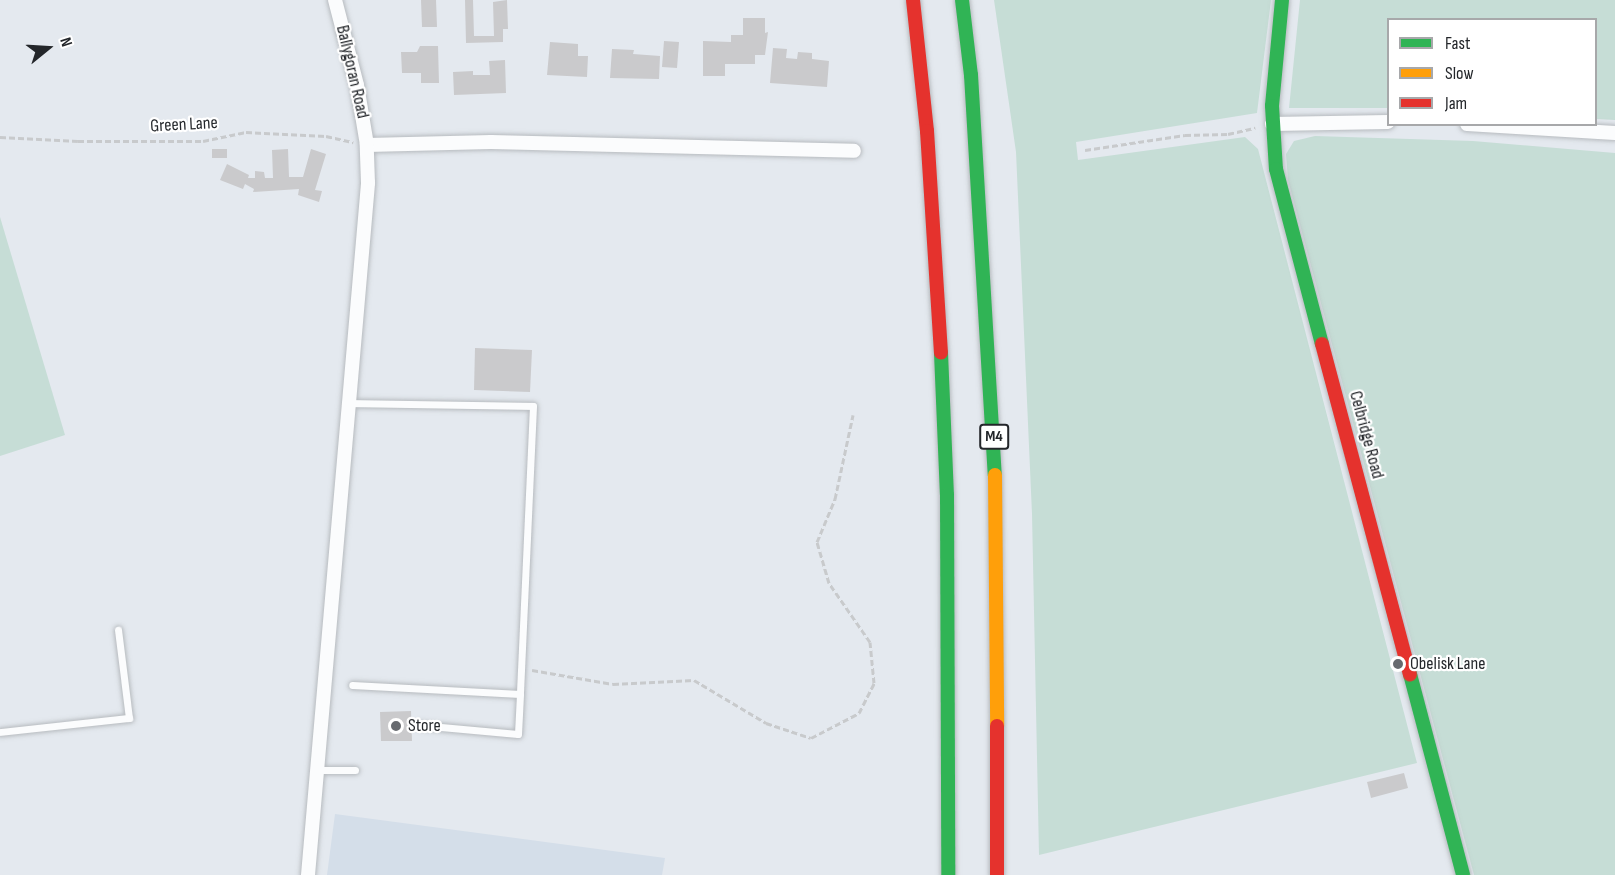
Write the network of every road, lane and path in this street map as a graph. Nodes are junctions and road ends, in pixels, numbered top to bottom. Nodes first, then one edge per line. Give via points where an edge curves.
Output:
1 (335, 0) edge
2 (913, 0) edge
3 (962, 0) edge
4 (1282, 0) edge
5 (1387, 122) edge
6 (1272, 124) junction
7 (1500, 126) edge
8 (1615, 133) edge
9 (0, 137) edge
10 (367, 145) junction
11 (1085, 150) dead end
12 (854, 151) dead end
13 (349, 403) junction
14 (854, 415) dead end
15 (118, 630) dead end
16 (521, 668) junction
17 (352, 685) dead end
18 (520, 694) junction
19 (419, 725) dead end
20 (0, 732) edge
21 (318, 770) junction
22 (355, 770) dead end
23 (308, 875) edge
24 (948, 875) edge
25 (997, 875) edge
26 (1462, 875) edge

1 - 10 street, Ballygoran Road via 357,85
2 - 24 main road via 928,154 947,484
3 - 25 main road, M4 via 974,110 994,417
4 - 6 main road, Celbridge Road
5 - 6 street
6 - 11 path via 1228,134 1185,135
6 - 26 main road, Celbridge Road via 1276,169
7 - 8 street
9 - 10 path, Green Lane via 203,141 246,132 326,136
10 - 12 street via 491,142
10 - 13 street, Ballygoran Road via 368,183
13 - 16 lane via 532,406
13 - 21 street, Ballygoran Road
14 - 16 path via 835,499 817,542 829,583 870,642 874,683 859,713 812,738 766,723 694,680 613,684
15 - 20 lane via 129,718
16 - 18 lane
17 - 18 lane
18 - 19 lane via 518,734
21 - 22 lane
21 - 23 street, Ballygoran Road

